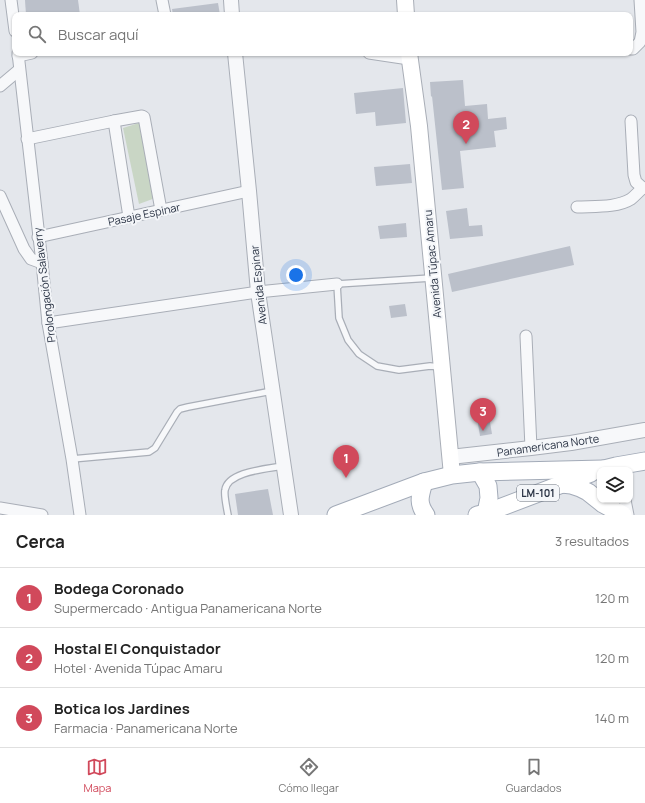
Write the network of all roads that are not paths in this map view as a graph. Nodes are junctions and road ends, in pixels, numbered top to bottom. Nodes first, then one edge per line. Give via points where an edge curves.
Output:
1 (12, 0) edge
2 (162, 0) edge
3 (231, 0) edge
4 (404, 0) edge
5 (640, 0) edge
6 (13, 12) edge
7 (164, 12) edge
8 (232, 12) edge
9 (406, 12) edge
10 (633, 49) edge
11 (18, 56) edge
12 (235, 56) edge
13 (409, 56) edge
14 (19, 70) junction
15 (0, 86) edge
16 (114, 121) junction
17 (632, 121) dead end
18 (27, 139) junction
19 (644, 188) edge
20 (249, 191) junction
21 (0, 196) edge
22 (577, 206) dead end
23 (161, 210) junction
24 (129, 217) junction
25 (38, 237) junction
26 (42, 263) junction
27 (434, 278) junction
28 (337, 284) junction
29 (258, 292) junction
30 (48, 323) junction
31 (526, 336) dead end
32 (442, 367) junction
33 (272, 391) junction
34 (645, 430) edge
35 (531, 448) junction
36 (645, 453) edge
37 (450, 457) junction
38 (72, 459) junction
39 (645, 461) edge
40 (283, 466) junction
41 (612, 467) edge
42 (615, 467) edge
43 (597, 468) edge
44 (480, 472) junction
45 (597, 472) edge
46 (452, 475) junction
47 (424, 482) junction
48 (562, 484) junction
49 (626, 503) edge
50 (0, 508) edge
51 (481, 514) edge
52 (42, 515) edge
53 (80, 515) edge
54 (228, 515) edge
55 (291, 515) edge
56 (336, 515) edge
57 (426, 515) edge
58 (623, 515) edge
59 (628, 515) edge

1 - 6 street
2 - 7 street
3 - 8 street
4 - 9 main road
5 - 10 street via 642,32 640,42
11 - 14 street, Prolongación Salaverry
12 - 20 street, Avenida Espinar
13 - 27 main road, Avenida Túpac Amaru via 419,126
14 - 15 street
14 - 18 street, Prolongación Salaverry
16 - 18 street
16 - 23 street via 142,116 145,118
16 - 24 street
17 - 19 street via 634,175 636,182
18 - 25 street, Prolongación Salaverry
19 - 22 street via 624,203
20 - 23 street, Pasaje Espinar
20 - 29 street, Avenida Espinar
21 - 26 street via 24,249 31,259
23 - 24 street, Pasaje Espinar
24 - 25 street, Pasaje Espinar
25 - 26 street, Prolongación Salaverry
26 - 30 street, Prolongación Salaverry
27 - 28 lane
27 - 32 main road, Avenida Túpac Amaru
28 - 29 street
28 - 32 lane via 339,318 348,340 359,354 377,366 399,370
29 - 30 street
29 - 33 street, Avenida Espinar
30 - 38 street, Prolongación Salaverry
31 - 35 street
32 - 37 main road, Avenida Túpac Amaru
33 - 38 lane via 180,409 155,448 149,452
33 - 40 street, Avenida Espinar
34 - 35 street, Panamericana Norte
35 - 37 street, Panamericana Norte
36 - 41 main road
37 - 46 main road, Avenida Túpac Amaru
38 - 53 street, Prolongación Salaverry
39 - 42 main road, LM-101
40 - 54 lane via 238,475 229,482 225,490
40 - 55 street, Avenida Espinar
43 - 44 main road, LM-101
44 - 46 main road, LM-101
44 - 51 main road via 488,486 489,498
45 - 48 main road, LM-101
46 - 47 main road, LM-101
47 - 56 main road, LM-101
47 - 57 main road via 420,495 421,508
48 - 51 main road, LM-101
48 - 58 main road via 588,492
49 - 59 street
50 - 52 street

